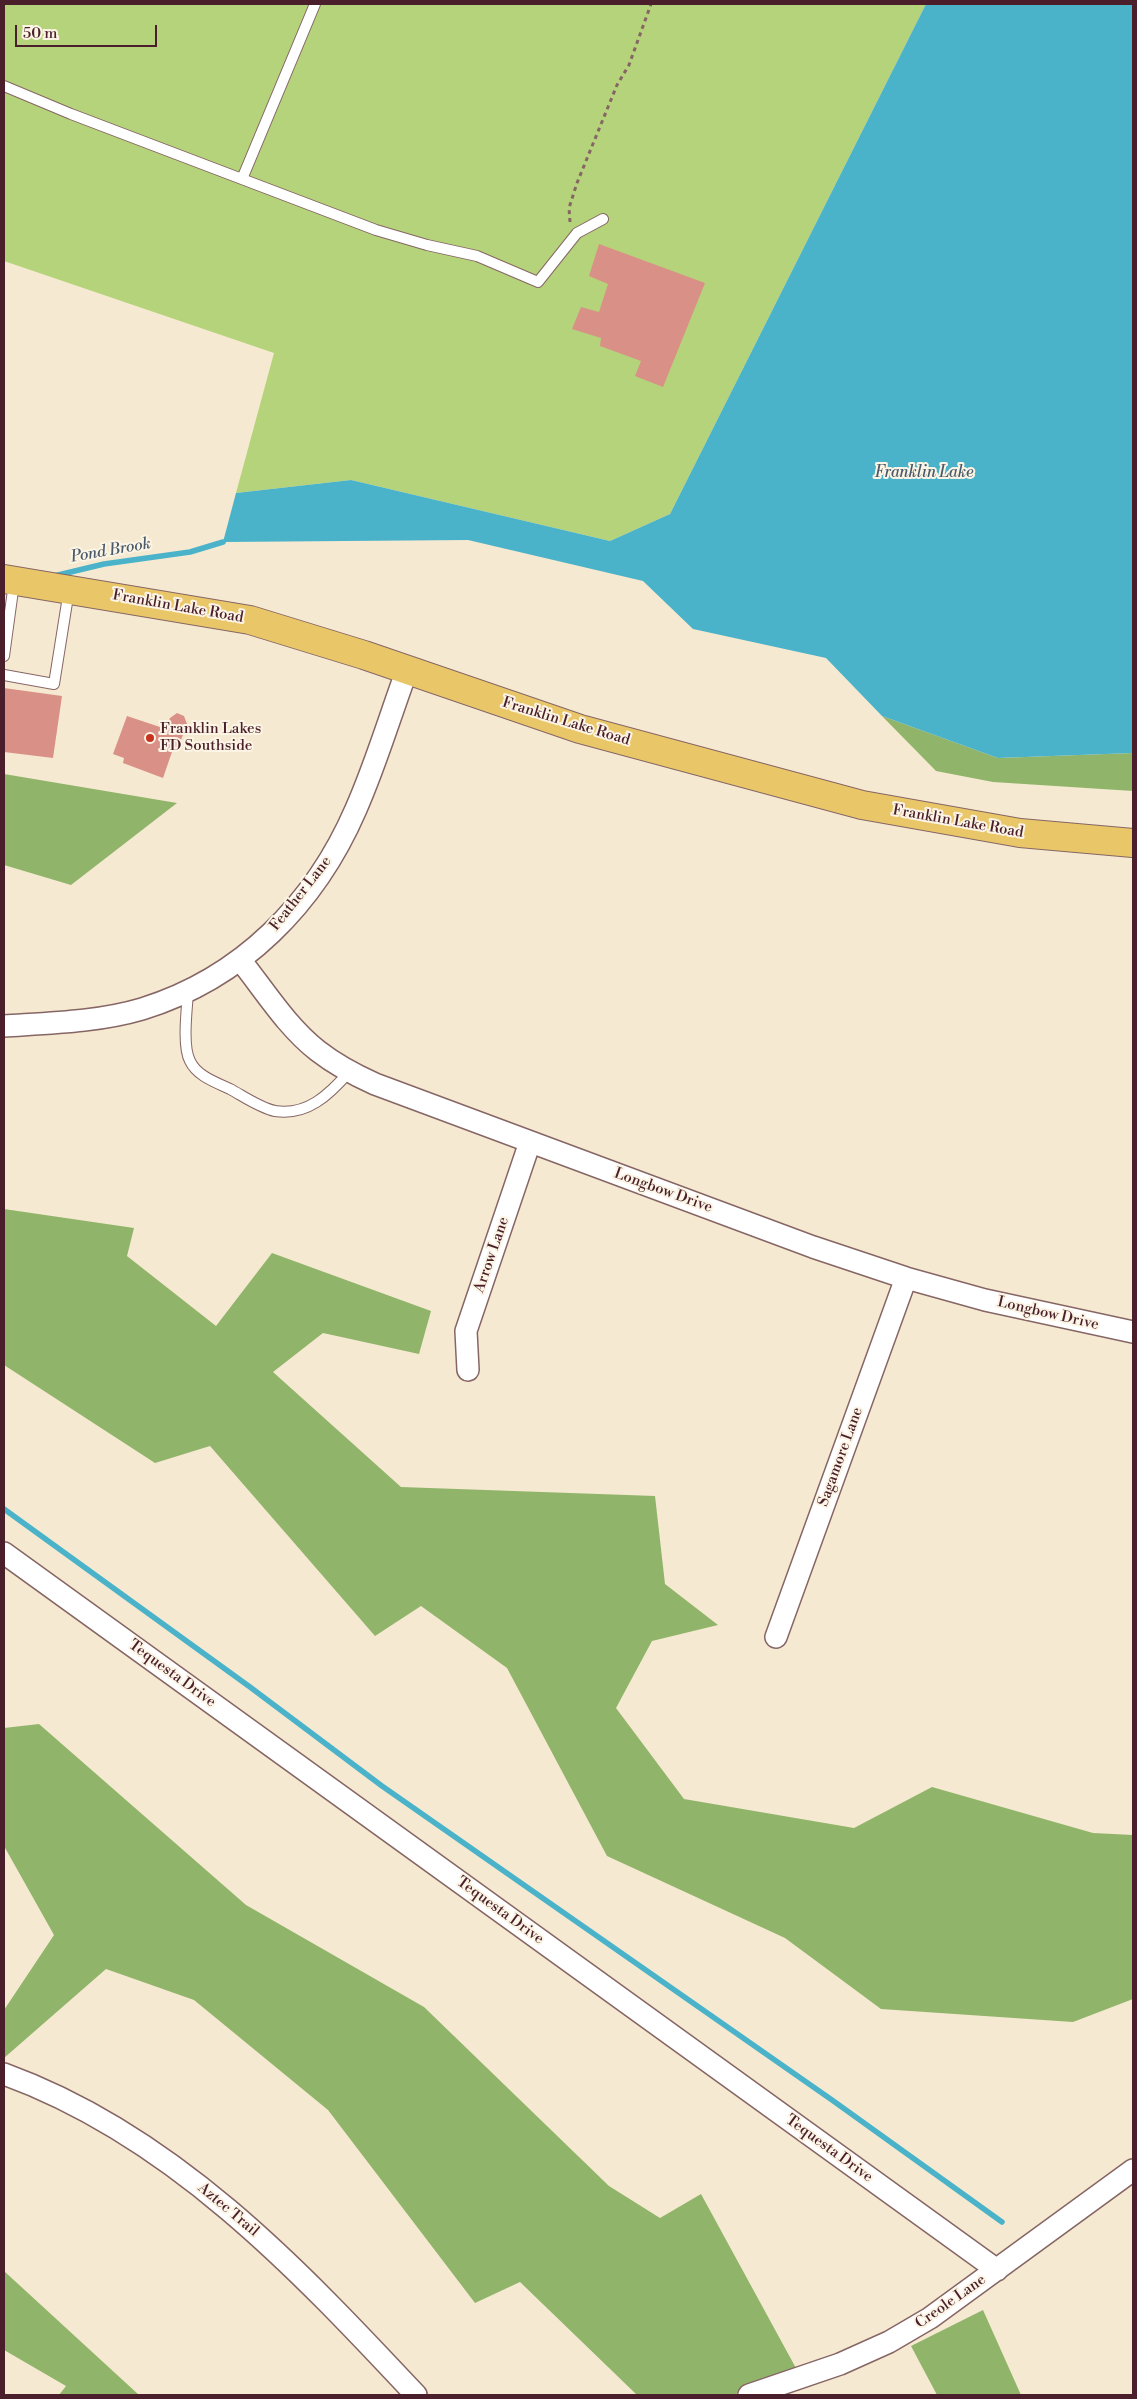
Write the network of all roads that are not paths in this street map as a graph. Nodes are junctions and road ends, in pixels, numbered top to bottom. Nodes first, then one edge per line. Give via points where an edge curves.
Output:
1 (315, 4) edge
2 (4, 86) edge
3 (242, 179) junction
4 (603, 218) dead end
5 (10, 587) edge
6 (80, 591) junction
7 (4, 656) edge
8 (407, 670) junction
9 (4, 675) edge
10 (1133, 843) edge
11 (241, 961) junction
12 (188, 992) junction
13 (4, 1026) edge
14 (349, 1072) junction
15 (530, 1142) junction
16 (906, 1278) junction
17 (1133, 1332) edge
18 (468, 1370) dead end
19 (4, 1553) edge
20 (776, 1637) dead end
21 (4, 2074) edge
22 (1133, 2170) edge
23 (997, 2270) junction
24 (416, 2395) edge
25 (748, 2395) edge

1 - 3 lane
2 - 3 lane
3 - 4 lane via 376,230 477,256 538,282 577,233
5 - 6 main road, Franklin Lake Road
5 - 7 lane
6 - 8 main road, Franklin Lake Road via 250,620
6 - 9 lane via 64,624 54,684
8 - 10 main road, Franklin Lake Road via 580,728 862,805 1020,833
8 - 11 street, Feather Lane via 356,809 336,849 311,887 279,926
11 - 12 street, Feather Lane
11 - 14 street, Longbow Drive via 292,1026 317,1050
12 - 13 street, Feather Lane via 141,1009 96,1019
12 - 14 lane via 189,1060 198,1073 273,1111 299,1111 314,1104
14 - 15 street, Longbow Drive
15 - 16 street, Longbow Drive
15 - 18 street, Arrow Lane via 466,1331
16 - 17 street, Longbow Drive via 986,1300
16 - 20 street, Sagamore Lane
19 - 23 street, Tequesta Drive
21 - 24 street, Aztec Trail via 84,2109 129,2136 193,2182 294,2267
22 - 23 street, Creole Lane
23 - 25 street, Creole Lane via 890,2342 840,2364

